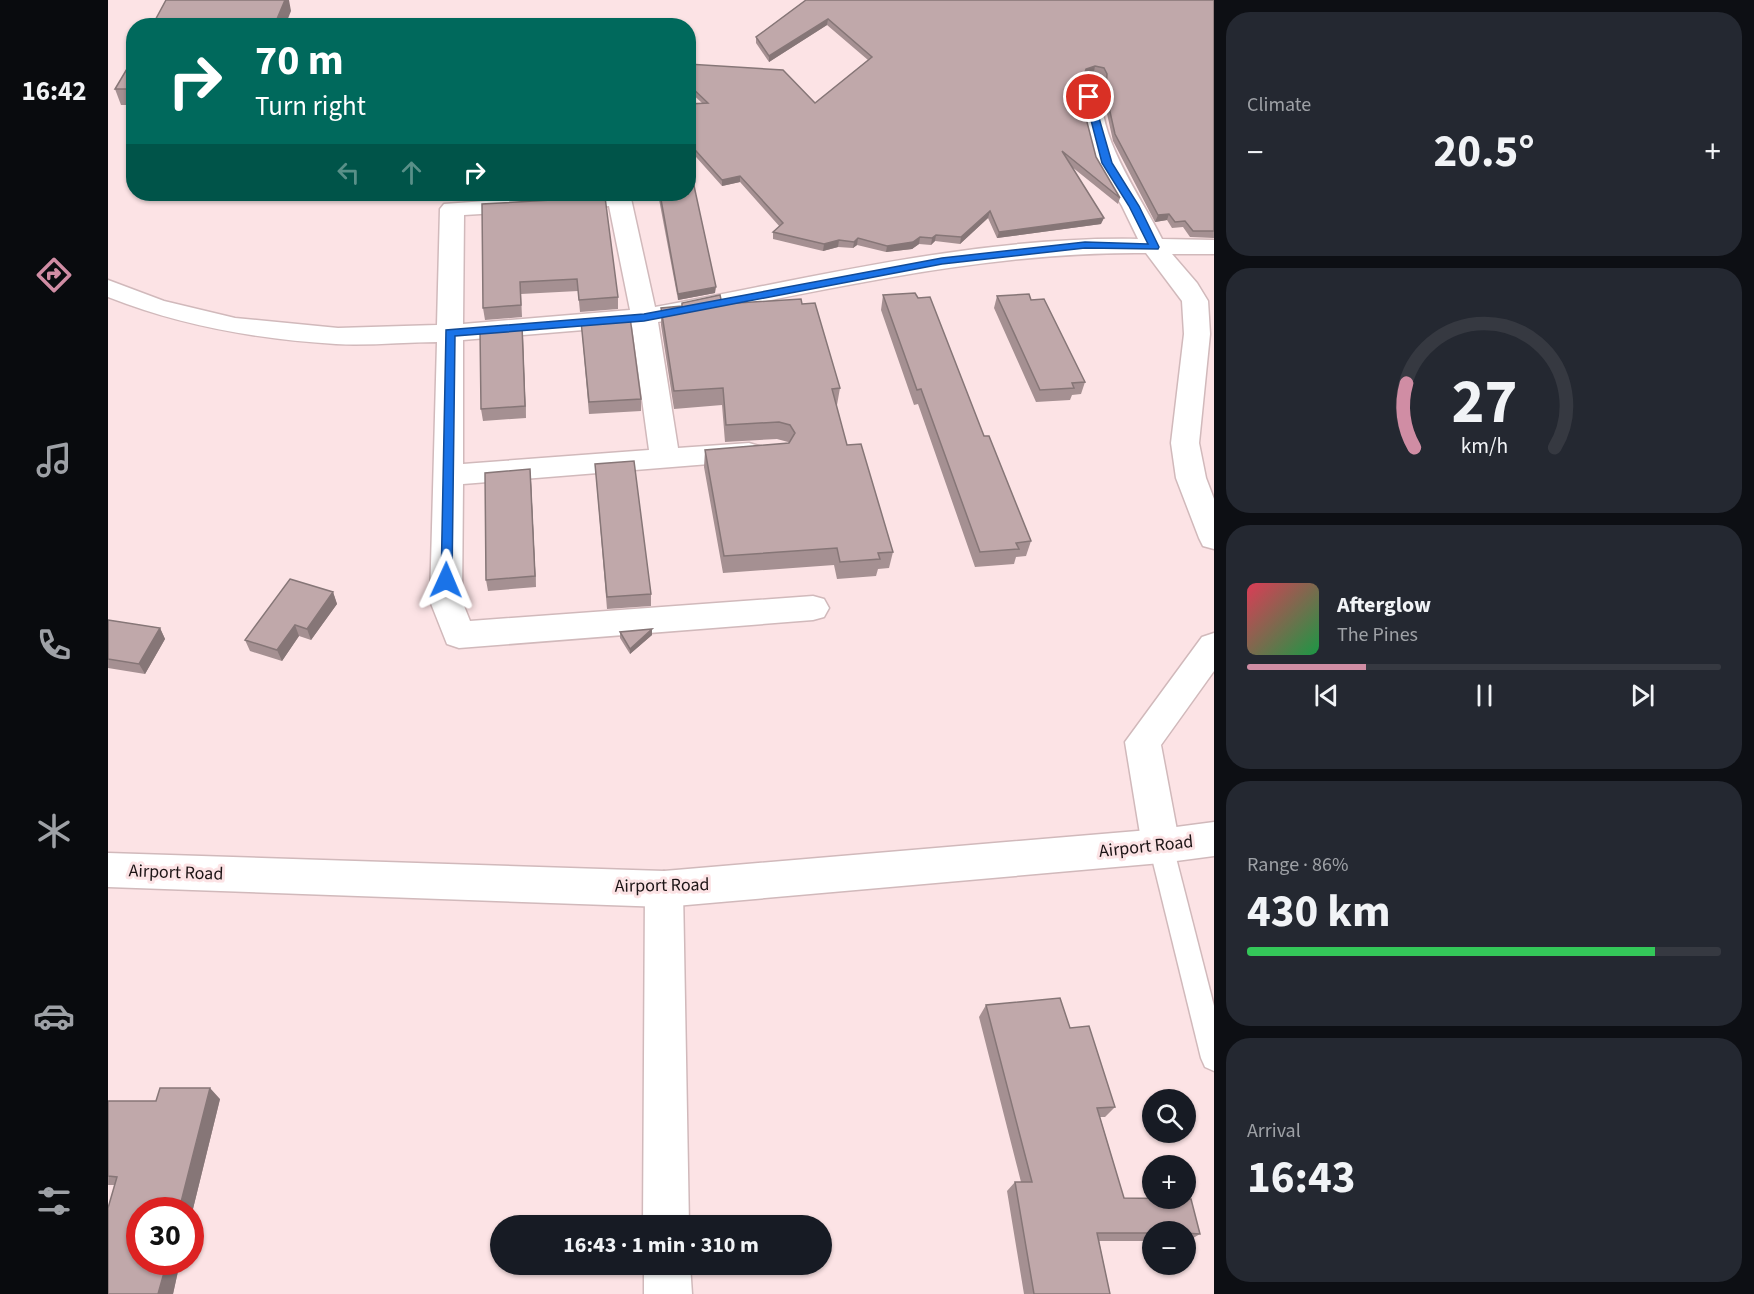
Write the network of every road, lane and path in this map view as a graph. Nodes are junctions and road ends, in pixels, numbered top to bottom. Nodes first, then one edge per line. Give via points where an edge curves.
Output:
1 (1094, 80) dead end
2 (554, 201) edge
3 (619, 201) edge
4 (1154, 247) junction
5 (1214, 248) edge
6 (108, 288) edge
7 (644, 317) junction
8 (450, 333) junction
9 (777, 451) edge
10 (665, 459) junction
11 (447, 475) junction
12 (1214, 538) edge
13 (813, 608) dead end
14 (1214, 646) edge
15 (1214, 839) edge
16 (1161, 846) junction
17 (108, 870) edge
18 (664, 889) junction
19 (1214, 1058) edge
20 (666, 1215) edge
21 (667, 1275) edge
22 (668, 1294) edge

1 - 4 street via 1089,97 1107,163
2 - 8 street via 452,209
3 - 7 street
4 - 5 street
4 - 7 street via 1085,245 942,261
4 - 12 street via 1195,301 1197,334 1185,442 1191,478
6 - 8 street via 156,307 235,326 338,336
7 - 8 street
7 - 10 street
8 - 11 street
9 - 10 street
10 - 11 street
11 - 13 street via 446,601 459,635
14 - 16 street via 1143,742
15 - 16 street, Airport Road
16 - 18 street, Airport Road
16 - 19 lane
17 - 18 street, Airport Road
18 - 20 street
21 - 22 street

